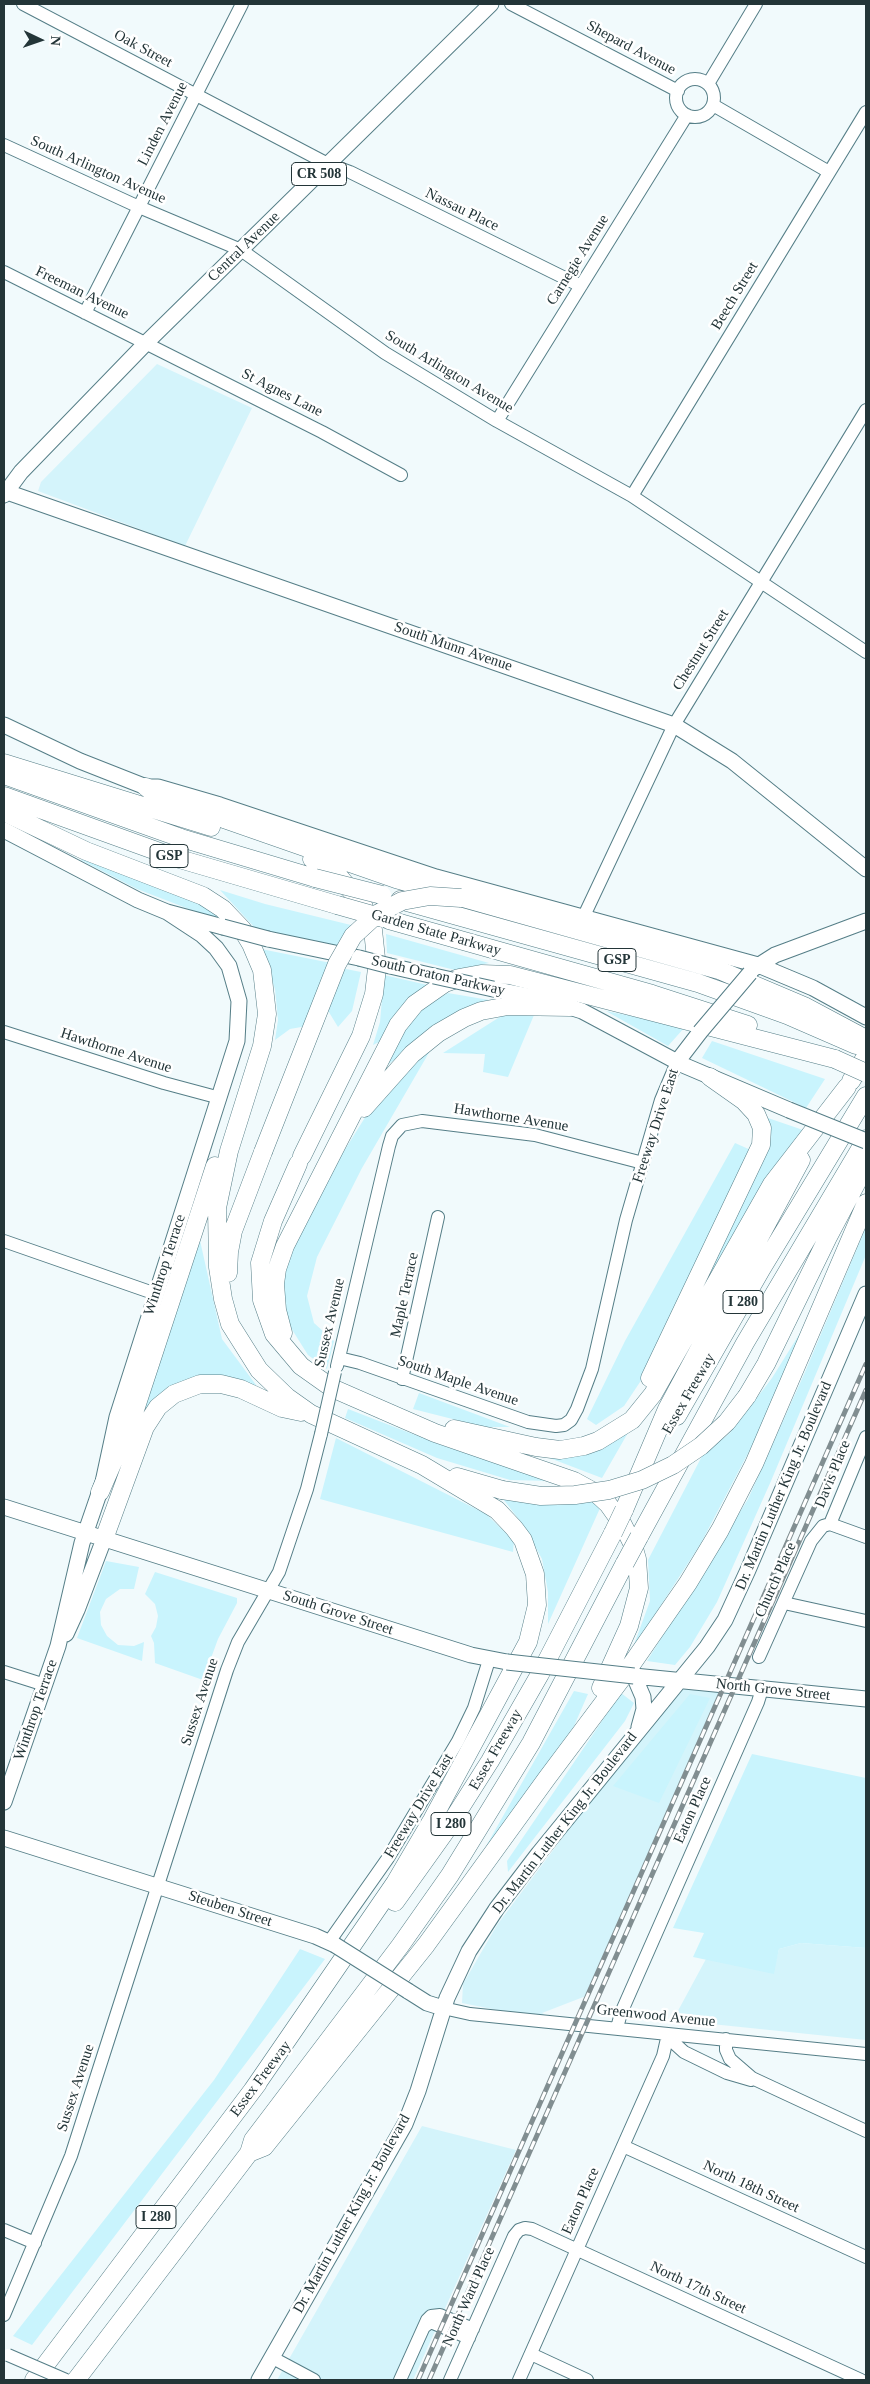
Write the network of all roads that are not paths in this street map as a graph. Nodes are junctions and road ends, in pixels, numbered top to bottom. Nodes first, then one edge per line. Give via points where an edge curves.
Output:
1 (23, 4) edge
2 (242, 4) edge
3 (491, 4) edge
4 (511, 4) edge
5 (756, 4) edge
6 (708, 84) junction
7 (678, 91) junction
8 (196, 95) junction
9 (713, 105) junction
10 (866, 112) edge
11 (686, 115) junction
12 (4, 145) edge
13 (328, 165) junction
14 (830, 172) junction
15 (139, 207) junction
16 (241, 250) junction
17 (4, 272) edge
18 (581, 286) junction
19 (85, 313) junction
20 (146, 343) junction
21 (866, 410) edge
22 (497, 421) junction
23 (401, 475) dead end
24 (4, 493) edge
25 (632, 496) junction
26 (763, 582) junction
27 (866, 652) edge
28 (4, 725) edge
29 (674, 725) junction
30 (4, 763) edge
31 (4, 775) edge
32 (146, 786) junction
33 (4, 796) edge
34 (4, 812) edge
35 (4, 830) edge
36 (866, 870) edge
37 (461, 898) junction
38 (167, 912) junction
39 (583, 918) junction
40 (866, 921) edge
41 (754, 969) junction
42 (570, 1007) junction
43 (864, 1016) edge
44 (4, 1032) edge
45 (855, 1037) edge
46 (866, 1050) edge
47 (866, 1056) edge
48 (835, 1059) junction
49 (677, 1062) junction
50 (866, 1073) edge
51 (710, 1077) junction
52 (847, 1087) junction
53 (866, 1096) edge
54 (220, 1098) junction
55 (402, 1125) joint
56 (236, 1129) junction
57 (866, 1140) edge
58 (643, 1163) junction
59 (866, 1165) edge
60 (319, 1180) junction
61 (866, 1189) edge
62 (866, 1202) edge
63 (438, 1217) dead end
64 (4, 1241) edge
65 (156, 1294) junction
66 (866, 1294) edge
67 (237, 1335) junction
68 (772, 1353) junction
69 (339, 1358) junction
70 (293, 1359) junction
71 (402, 1379) junction
72 (376, 1407) junction
73 (311, 1414) junction
74 (567, 1423) joint
75 (866, 1437) edge
76 (521, 1444) junction
77 (422, 1465) junction
78 (100, 1492) junction
79 (4, 1508) edge
80 (624, 1510) junction
81 (830, 1524) junction
82 (86, 1533) junction
83 (866, 1537) edge
84 (104, 1539) junction
85 (269, 1592) junction
86 (784, 1603) junction
87 (866, 1621) edge
88 (58, 1646) junction
89 (759, 1657) dead end
90 (488, 1660) junction
91 (4, 1672) edge
92 (634, 1676) junction
93 (680, 1681) junction
94 (45, 1685) junction
95 (762, 1689) junction
96 (866, 1699) edge
97 (636, 1733) junction
98 (547, 1778) junction
99 (4, 1802) edge
100 (4, 1838) edge
101 (158, 1886) junction
102 (332, 1943) junction
103 (443, 2008) junction
104 (617, 2028) junction
105 (668, 2034) junction
106 (726, 2040) junction
107 (866, 2054) edge
108 (761, 2082) junction
109 (252, 2091) junction
110 (866, 2131) edge
111 (623, 2146) junction
112 (249, 2153) junction
113 (522, 2229) joint
114 (4, 2230) edge
115 (35, 2243) junction
116 (577, 2250) junction
117 (866, 2257) edge
118 (4, 2314) edge
119 (471, 2333) junction
120 (6, 2354) edge
121 (531, 2354) junction
122 (272, 2357) junction
123 (34, 2380) edge
124 (66, 2380) edge
125 (76, 2380) edge
126 (259, 2380) edge
127 (314, 2380) edge
128 (400, 2380) edge
129 (450, 2380) edge
130 (519, 2380) edge
131 (587, 2380) edge
132 (861, 2380) edge

1 - 8 street, Oak Street
2 - 8 street, Linden Avenue
3 - 13 main road, Central Avenue / CR 508
4 - 7 street, Shepard Avenue
5 - 6 street
6 - 7 street, Shepard Avenue via 702,80 690,80
6 - 9 street via 714,97
7 - 11 street via 678,105
8 - 13 street, Oak Street
8 - 15 street, Linden Avenue
9 - 11 street via 700,116
9 - 14 street
10 - 14 street, Beech Street
11 - 18 street, Carnegie Avenue
12 - 15 street, South Arlington Avenue
13 - 16 main road, Central Avenue / CR 508
13 - 18 street, Nassau Place via 350,172
14 - 25 street, Beech Street
15 - 16 street, South Arlington Avenue
15 - 19 street, Linden Avenue
16 - 20 main road, Central Avenue / CR 508
16 - 22 street, South Arlington Avenue via 385,353
17 - 19 street, Freeman Avenue
18 - 22 street, Carnegie Avenue
19 - 20 street, Freeman Avenue
20 - 23 street, St Agnes Lane
20 - 24 main road, Central Avenue / CR 508
21 - 26 street, Chestnut Street
22 - 25 street, South Arlington Avenue
24 - 29 main road, South Munn Avenue
25 - 26 street, South Arlington Avenue
26 - 27 street, South Arlington Avenue
26 - 29 street, Chestnut Street
28 - 32 main road via 80,761
29 - 36 main road, South Munn Avenue via 732,761
29 - 39 street, Chestnut Street
30 - 70 highway via 305,856 332,869 352,889 366,911 373,930 374,994 358,1044 300,1160 269,1232 260,1272 266,1318
31 - 45 highway, Garden State Parkway / GSP, bridge via 148,828 315,878 698,983
32 - 37 highway, bridge via 158,796 225,820
32 - 39 main road via 207,801 406,869
33 - 48 highway, Garden State Parkway / GSP, bridge via 176,858 685,1003
34 - 56 highway via 94,854 203,896 224,909 242,929 262,970 267,1014 262,1046
35 - 38 main road, South Oraton Parkway via 108,886
37 - 45 highway via 719,970 771,990
37 - 67 highway, bridge via 430,896 402,902 377,914 353,936 337,964 236,1223 229,1252 230,1294 238,1323
38 - 42 main road, South Oraton Parkway, bridge via 268,939
38 - 54 main road, Winthrop Terrace via 216,948 229,966 236,986 240,1009 239,1033
39 - 41 main road
40 - 41 main road, Freeway Drive East via 775,955
41 - 43 main road via 814,988
41 - 49 main road, Freeway Drive East, bridge
42 - 49 main road, South Oraton Parkway
42 - 60 highway via 499,1006 472,1014 438,1034 412,1054 376,1093 352,1125
44 - 54 street, Hawthorne Avenue via 164,1084
45 - 46 highway, Garden State Parkway / GSP
47 - 52 highway
48 - 50 highway, Garden State Parkway / GSP, bridge
48 - 60 highway via 517,976 488,973 459,978 431,991 402,1019
49 - 51 main road, South Oraton Parkway
49 - 58 street, Freeway Drive East via 664,1092
51 - 57 main road, South Oraton Parkway, bridge
51 - 76 highway via 744,1101 756,1114 762,1128 761,1145 648,1380 625,1412 599,1431 558,1444
52 - 76 highway via 772,1184 653,1394 638,1414 612,1435 584,1446 560,1450
52 - 80 highway via 782,1194 672,1401
53 - 80 highway, Essex Freeway / I 280 via 762,1268
54 - 65 main road, Winthrop Terrace
55 - 58 street, Hawthorne Avenue via 422,1121 535,1135
55 - 69 street, Sussex Avenue via 392,1136 389,1146
56 - 67 highway via 220,1191 216,1234 223,1299 230,1324
56 - 78 highway via 222,1146 135,1411
57 - 112 highway, Essex Freeway / I 280, bridge via 745,1343 539,1729 478,1832 400,1946 253,2140
58 - 74 street, Freeway Drive East via 622,1234 592,1369 575,1414
59 - 68 highway
60 - 70 highway via 285,1246 276,1276 278,1319
61 - 68 highway via 787,1340
62 - 98 highway via 757,1457 720,1530 664,1620
63 - 71 street, Maple Terrace
64 - 65 street
65 - 78 main road, Winthrop Terrace via 117,1417
66 - 93 main road, Dr. Martin Luther King Jr. Boulevard via 734,1603 711,1641
67 - 73 highway via 259,1370 287,1397
68 - 77 highway, bridge via 728,1422 673,1465 642,1480 609,1490 541,1496 502,1490
69 - 71 street, South Maple Avenue
69 - 85 street, Sussex Avenue, bridge via 307,1489 282,1564
70 - 72 highway via 323,1382
71 - 74 street, South Maple Avenue via 534,1423 556,1426
72 - 76 highway
72 - 98 highway via 435,1433 582,1485 608,1504 630,1538 639,1575 633,1615 601,1689
73 - 77 highway
73 - 84 highway via 282,1408 241,1389 221,1384 200,1384 174,1394 158,1408 145,1427
75 - 81 street, Davis Place
77 - 109 highway via 496,1510 519,1534 532,1560 537,1582 533,1629 409,1859
78 - 82 main road, Winthrop Terrace
79 - 82 main road, South Grove Street
80 - 109 highway, Essex Freeway / I 280, bridge via 540,1674 464,1804 406,1888
81 - 83 street
81 - 86 street, Church Place via 823,1526 811,1541
82 - 84 main road, South Grove Street
82 - 88 main road, Winthrop Terrace
84 - 85 main road, South Grove Street
84 - 88 main road, Winthrop Terrace via 77,1610
85 - 90 main road, South Grove Street
85 - 101 street, Sussex Avenue via 238,1642 226,1670
86 - 87 street
86 - 89 street, Church Place
88 - 94 main road, Winthrop Terrace
90 - 92 main road, South Grove Street, bridge
90 - 102 street, Freeway Drive East via 474,1708 461,1737
91 - 94 street
92 - 93 main road, South Grove Street
92 - 97 main road via 644,1704 642,1721
93 - 95 main road, North Grove Street
93 - 97 main road, Dr. Martin Luther King Jr. Boulevard
94 - 99 main road, Winthrop Terrace
95 - 96 main road, North Grove Street
95 - 104 street, Eaton Place via 621,2012
97 - 103 main road, Dr. Martin Luther King Jr. Boulevard via 492,1915 461,1966
98 - 112 highway via 426,1945 264,2147
100 - 101 main road, Steuben Street
101 - 102 main road, Steuben Street
101 - 115 street, Sussex Avenue via 73,2150
102 - 103 main road, Steuben Street, bridge via 408,1992
103 - 104 street, Greenwood Avenue via 470,2014
103 - 122 main road, Dr. Martin Luther King Jr. Boulevard via 418,2091 397,2139
104 - 105 street, Greenwood Avenue
105 - 106 street, Greenwood Avenue
105 - 108 street via 684,2052 728,2073
105 - 111 street, Eaton Place via 663,2056
106 - 107 street, Greenwood Avenue
106 - 108 street via 730,2059
108 - 110 street
109 - 123 highway, Essex Freeway / I 280
111 - 116 street, Eaton Place
111 - 117 street, North 18th Street
112 - 125 highway, Essex Freeway / I 280
113 - 116 street, North 17th Street via 532,2229
113 - 119 street, North Ward Place via 514,2236
114 - 115 street
115 - 118 street, Sussex Avenue
116 - 121 street, Eaton Place
116 - 132 street, North 17th Street
119 - 128 street via 433,2323 424,2326
119 - 129 street, North Ward Place
120 - 124 street, bridge
121 - 130 street, Eaton Place
121 - 131 street
122 - 126 main road, Dr. Martin Luther King Jr. Boulevard
122 - 127 street

